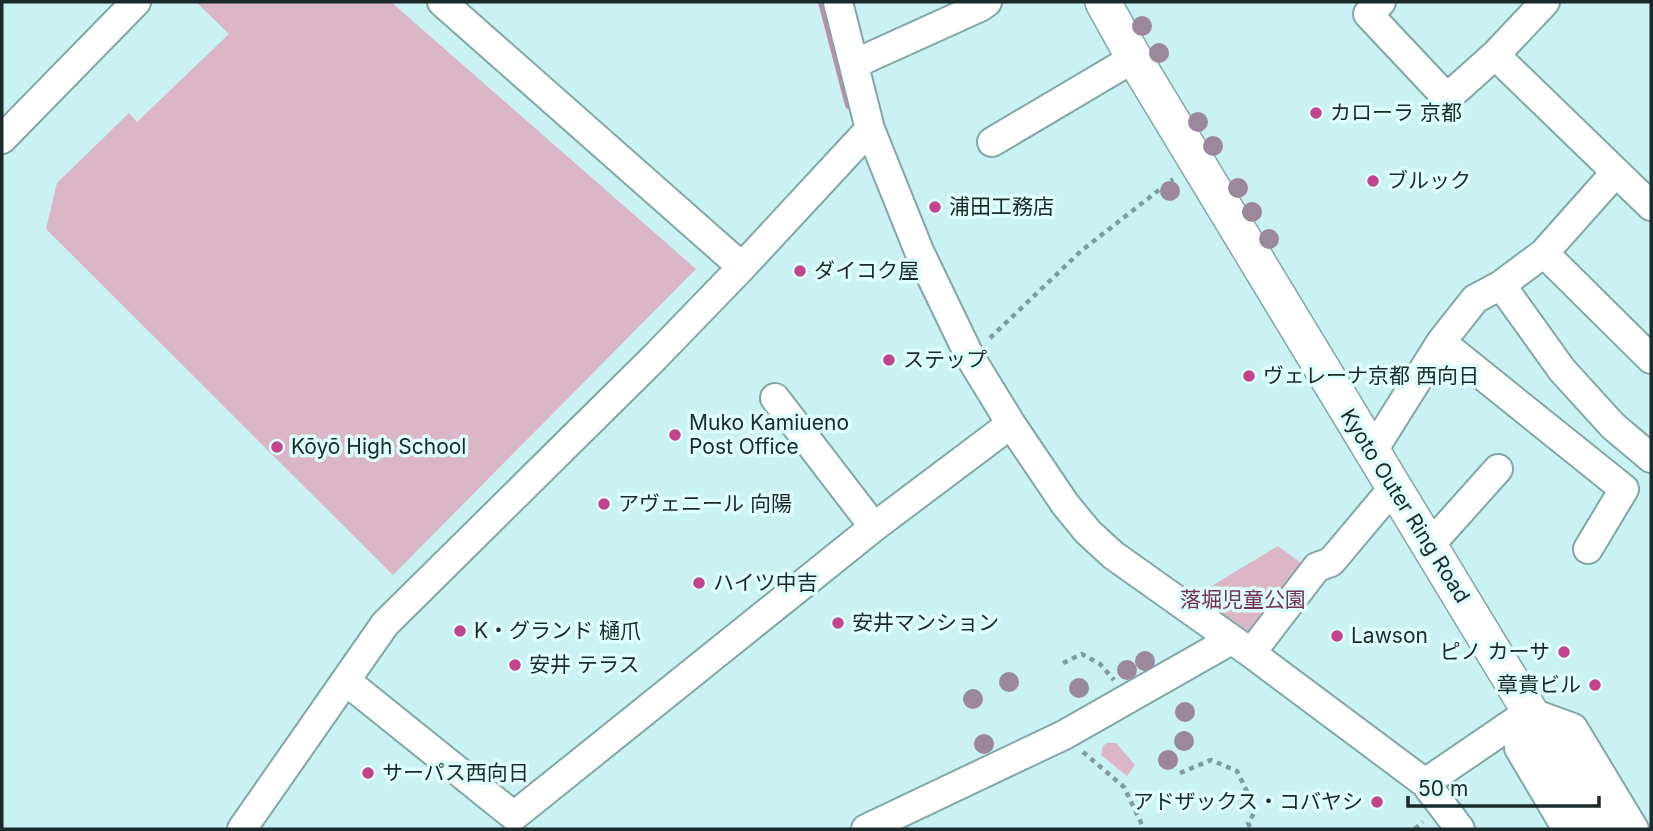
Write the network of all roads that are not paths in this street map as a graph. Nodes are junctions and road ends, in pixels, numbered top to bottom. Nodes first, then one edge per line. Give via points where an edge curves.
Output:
1 (136, 2) edge
2 (442, 2) edge
3 (838, 2) edge
4 (987, 2) edge
5 (1103, 2) edge
6 (1381, 2) edge
7 (1545, 2) edge
8 (1495, 55) junction
9 (1133, 58) junction
10 (854, 64) junction
11 (870, 129) junction
12 (2, 139) edge
13 (992, 142) dead end
14 (1616, 172) junction
15 (1651, 206) edge
16 (1544, 253) junction
17 (743, 267) junction
18 (1501, 285) junction
19 (1441, 342) junction
20 (1651, 359) edge
21 (775, 398) dead end
22 (1011, 424) junction
23 (1372, 452) junction
24 (1651, 458) edge
25 (1498, 469) dead end
26 (1394, 487) junction
27 (874, 527) junction
28 (1430, 545) junction
29 (1588, 550) dead end
30 (1241, 647) junction
31 (345, 681) junction
32 (1529, 712) junction
33 (1425, 783) junction
34 (242, 829) edge
35 (866, 829) edge
36 (1460, 829) edge
37 (1567, 829) edge
38 (1601, 829) edge
39 (1634, 829) edge

1 - 12 street
2 - 17 street
3 - 10 street
4 - 10 street
5 - 9 main road, Kyoto Outer Ring Road
6 - 8 street via 1368,14 1447,98
7 - 8 street
8 - 14 street
9 - 13 street
9 - 23 main road, Kyoto Outer Ring Road
10 - 11 street
11 - 17 street
11 - 22 street via 919,251 970,357
14 - 15 street
14 - 16 street
16 - 18 street
16 - 20 street
17 - 31 street via 385,624
18 - 19 street via 1475,299
18 - 24 street via 1562,370 1613,426
19 - 23 street
19 - 29 street via 1624,489
21 - 27 street
22 - 27 street
22 - 30 street via 1088,532
23 - 26 main road, Kyoto Outer Ring Road
25 - 28 street
26 - 28 main road, Kyoto Outer Ring Road
26 - 30 street via 1331,562 1317,567
27 - 31 street via 514,816
28 - 32 main road, Kyoto Outer Ring Road
30 - 33 street
30 - 35 street
31 - 34 street
32 - 33 street
32 - 37 street via 1519,747
32 - 38 main road, Kyoto Outer Ring Road
32 - 39 street via 1573,728
33 - 36 street

